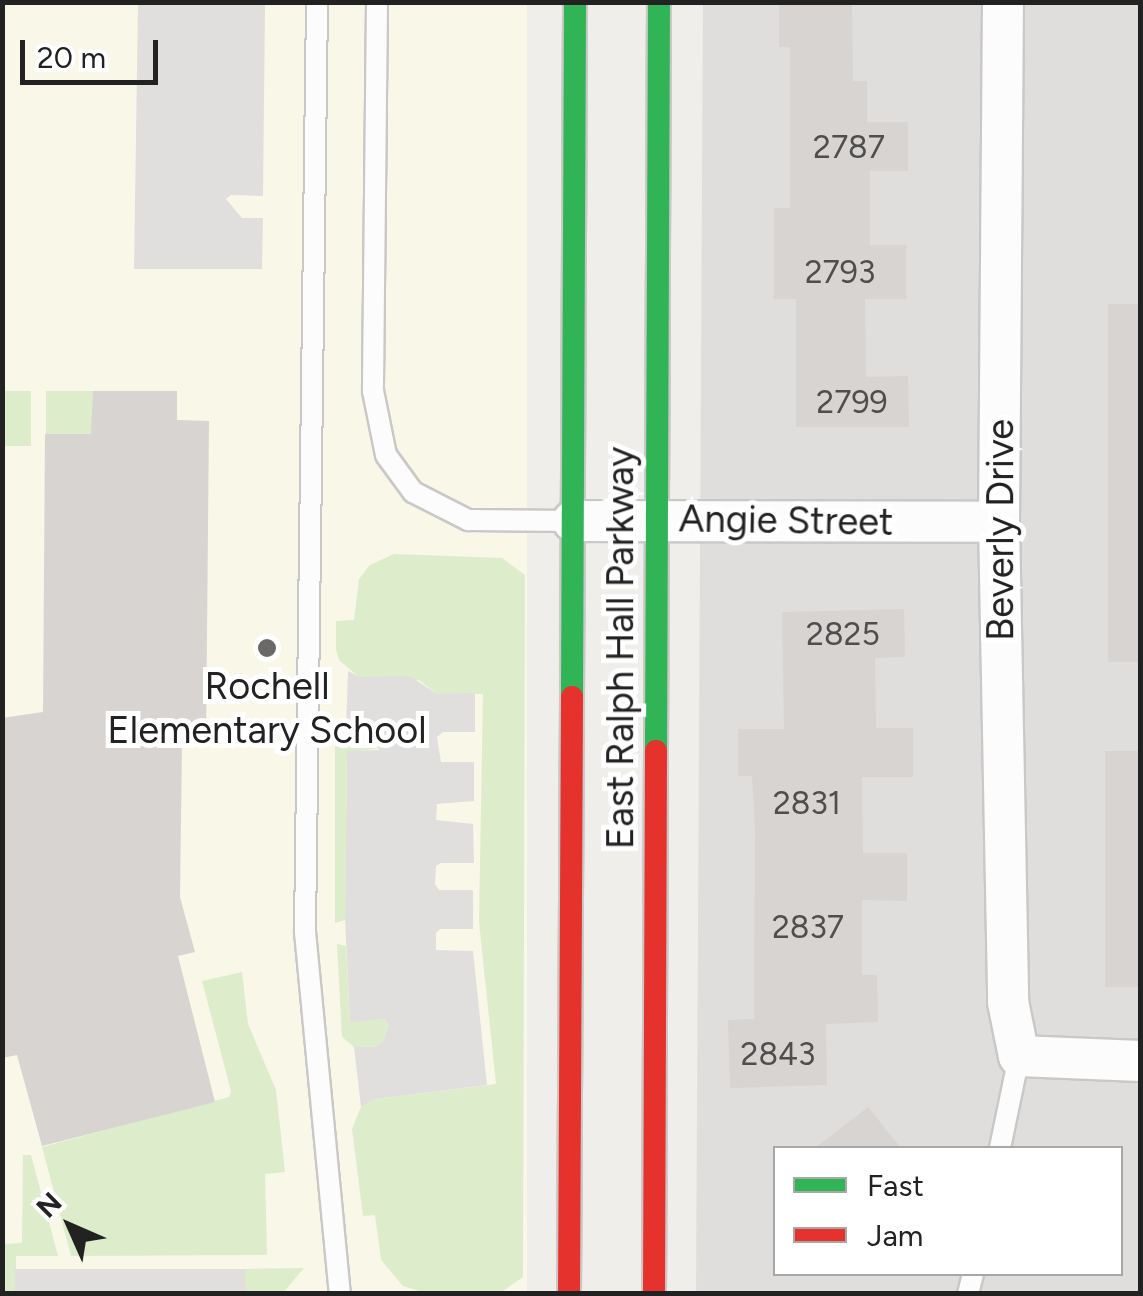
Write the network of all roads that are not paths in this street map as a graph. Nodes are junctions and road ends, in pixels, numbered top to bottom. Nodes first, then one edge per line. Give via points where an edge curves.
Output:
1 (316, 2) edge
2 (377, 2) edge
3 (574, 2) edge
4 (659, 2) edge
5 (1003, 2) edge
6 (657, 520) junction
7 (573, 521) junction
8 (1000, 522) junction
9 (1020, 1056) junction
10 (1140, 1061) edge
11 (1000, 1146) edge
12 (340, 1294) edge
13 (569, 1294) edge
14 (654, 1294) edge

1 - 12 lane via 305,948
2 - 7 lane via 373,391 386,455 414,492 468,520
3 - 7 main road, East Ralph Hall Parkway
4 - 6 main road, East Ralph Hall Parkway
5 - 8 street, Beverly Drive
6 - 7 street, Angie Street
6 - 8 street, Angie Street
6 - 14 main road, East Ralph Hall Parkway
7 - 13 main road, East Ralph Hall Parkway
8 - 9 street, Beverly Drive via 1008,1002
9 - 10 street
9 - 11 lane

